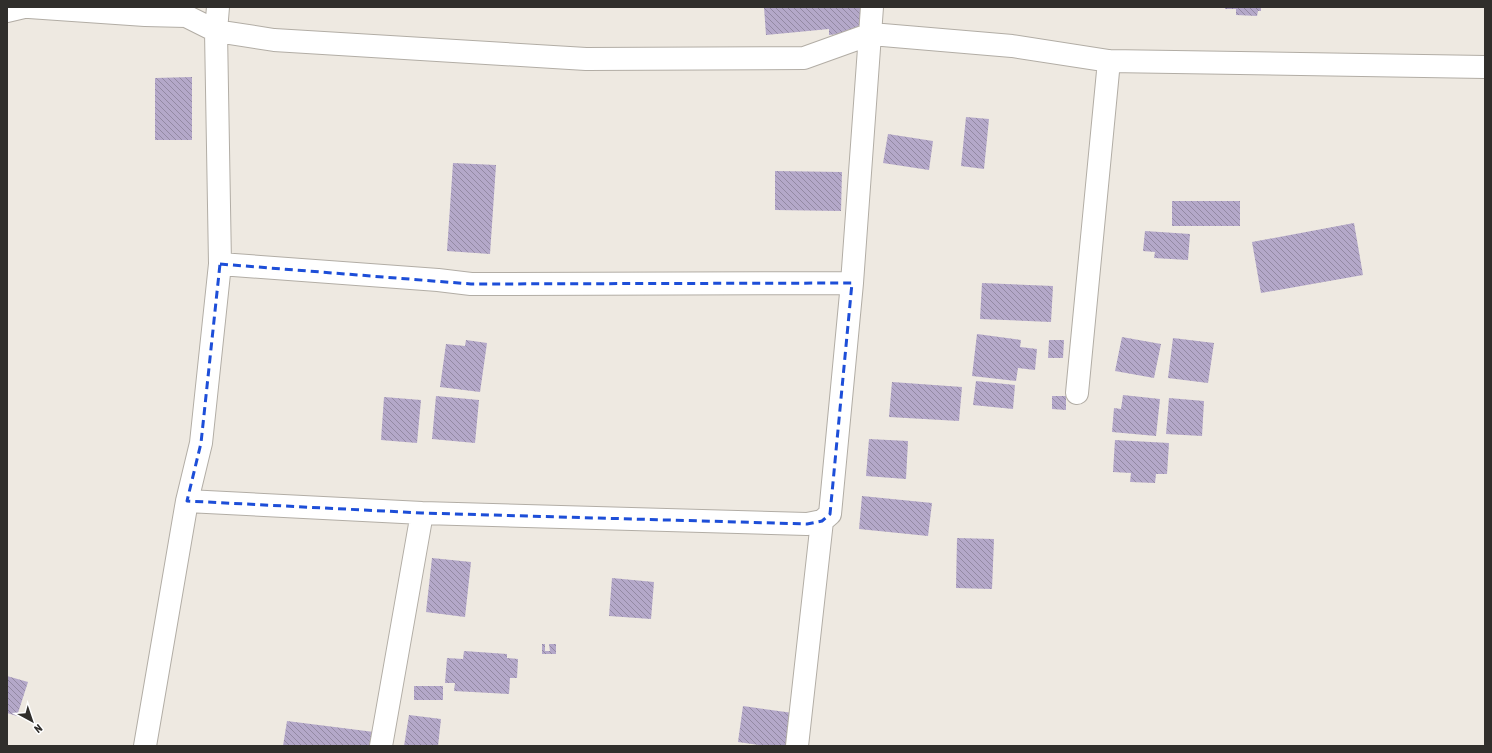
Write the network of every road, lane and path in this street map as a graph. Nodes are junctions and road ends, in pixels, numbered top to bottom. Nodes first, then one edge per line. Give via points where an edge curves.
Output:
1 (24, 7) edge
2 (29, 7) edge
3 (218, 7) edge
4 (872, 7) edge
5 (7, 11) edge
6 (216, 31) junction
7 (871, 34) junction
8 (1109, 61) junction
9 (1485, 67) edge
10 (220, 264) junction
11 (852, 283) junction
12 (1077, 393) dead end
13 (187, 500) junction
14 (422, 513) junction
15 (822, 521) junction
16 (145, 746) edge
17 (381, 746) edge
18 (797, 746) edge

1 - 5 street
2 - 6 street via 186,16
3 - 6 street
4 - 7 street
6 - 7 street via 274,40 586,59 804,58
6 - 10 street
7 - 8 street via 1012,46
7 - 11 street
8 - 9 street
8 - 12 street
10 - 11 street via 471,284
10 - 13 street via 201,443
11 - 15 street via 830,514
13 - 14 street
13 - 16 street
14 - 15 street via 807,524
14 - 17 street
15 - 18 street

